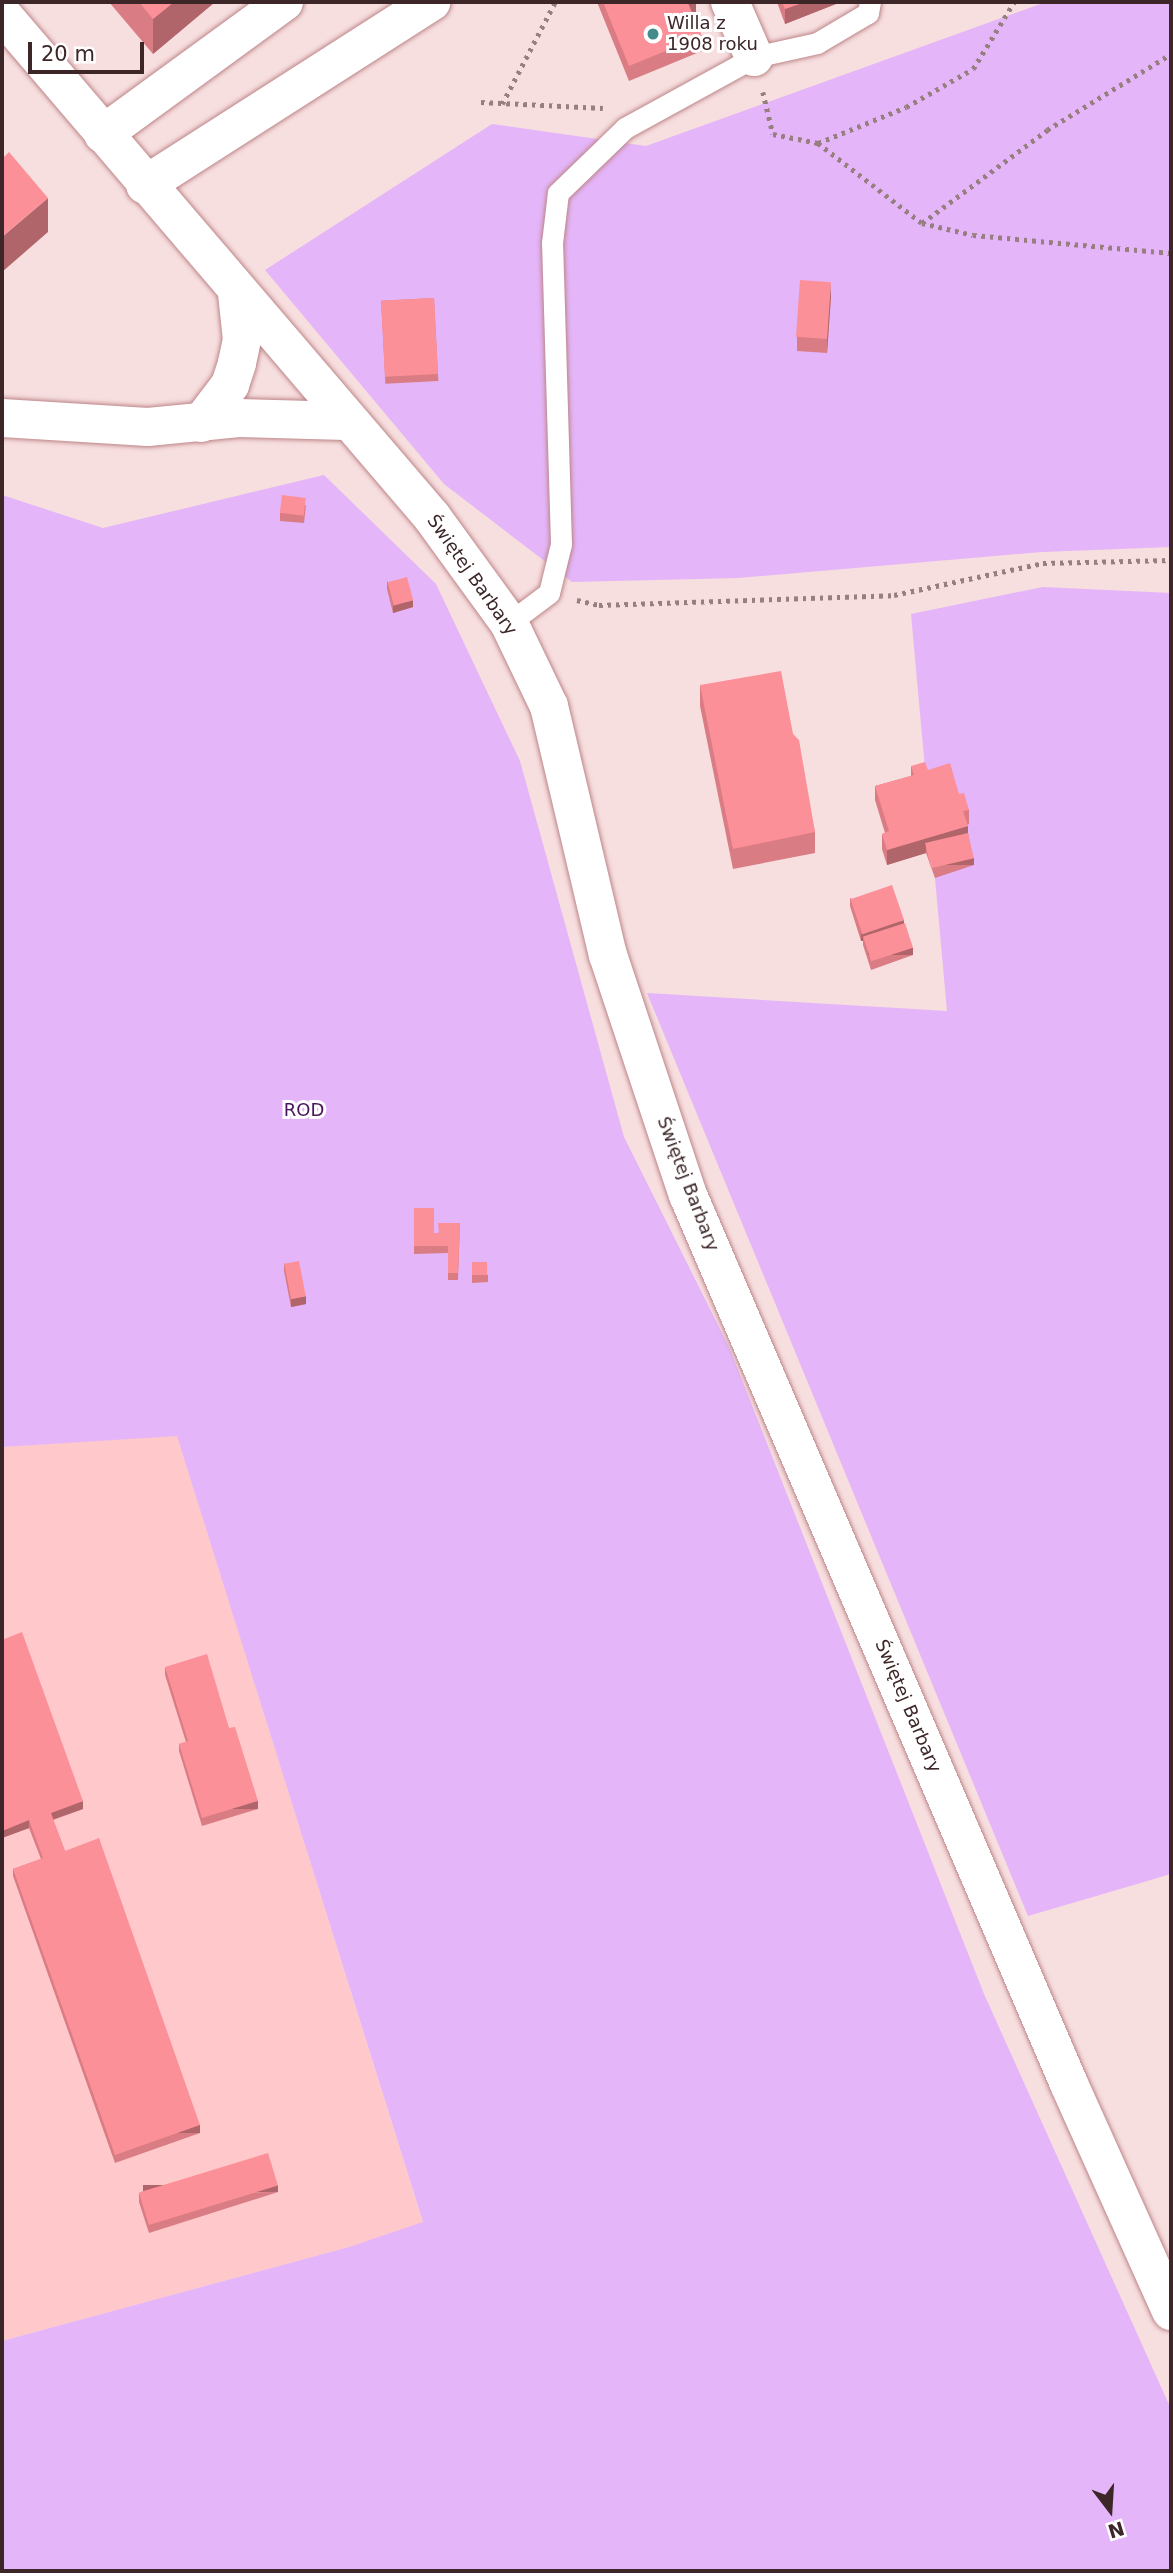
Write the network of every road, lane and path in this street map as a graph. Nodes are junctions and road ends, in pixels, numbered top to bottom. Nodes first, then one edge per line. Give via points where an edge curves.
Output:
1 (284, 2) edge
2 (430, 2) edge
3 (555, 2) edge
4 (730, 2) edge
5 (870, 2) edge
6 (1014, 2) edge
7 (8, 34) edge
8 (1171, 54) edge
9 (754, 57) junction
10 (481, 102) dead end
11 (502, 104) junction
12 (656, 111) junction
13 (103, 134) junction
14 (818, 143) junction
15 (145, 185) junction
16 (922, 223) junction
17 (1171, 253) edge
18 (237, 293) junction
19 (2, 418) edge
20 (346, 421) junction
21 (201, 423) junction
22 (1171, 560) edge
23 (549, 593) junction
24 (509, 622) junction
25 (1171, 2311) edge

1 - 13 street
2 - 15 street
3 - 11 path
4 - 9 street
5 - 9 lane via 868,13 817,43
6 - 14 path via 973,69 906,107
7 - 13 street, Świętej Barbary
8 - 16 path via 1047,130
9 - 12 lane
9 - 14 path via 773,134
10 - 11 path
11 - 12 path
12 - 23 lane via 625,128 558,193 552,243 561,544
13 - 15 street, Świętej Barbary
14 - 16 path
15 - 18 street, Świętej Barbary
16 - 17 path via 973,235
18 - 20 street, Świętej Barbary
18 - 21 street via 242,340 237,363 230,385
19 - 21 street via 148,427
20 - 21 street via 239,418
20 - 24 street, Świętej Barbary via 432,517
22 - 23 path via 1043,563 894,594 599,605
23 - 24 lane
24 - 25 street, Świętej Barbary via 549,706 608,955 688,1195

